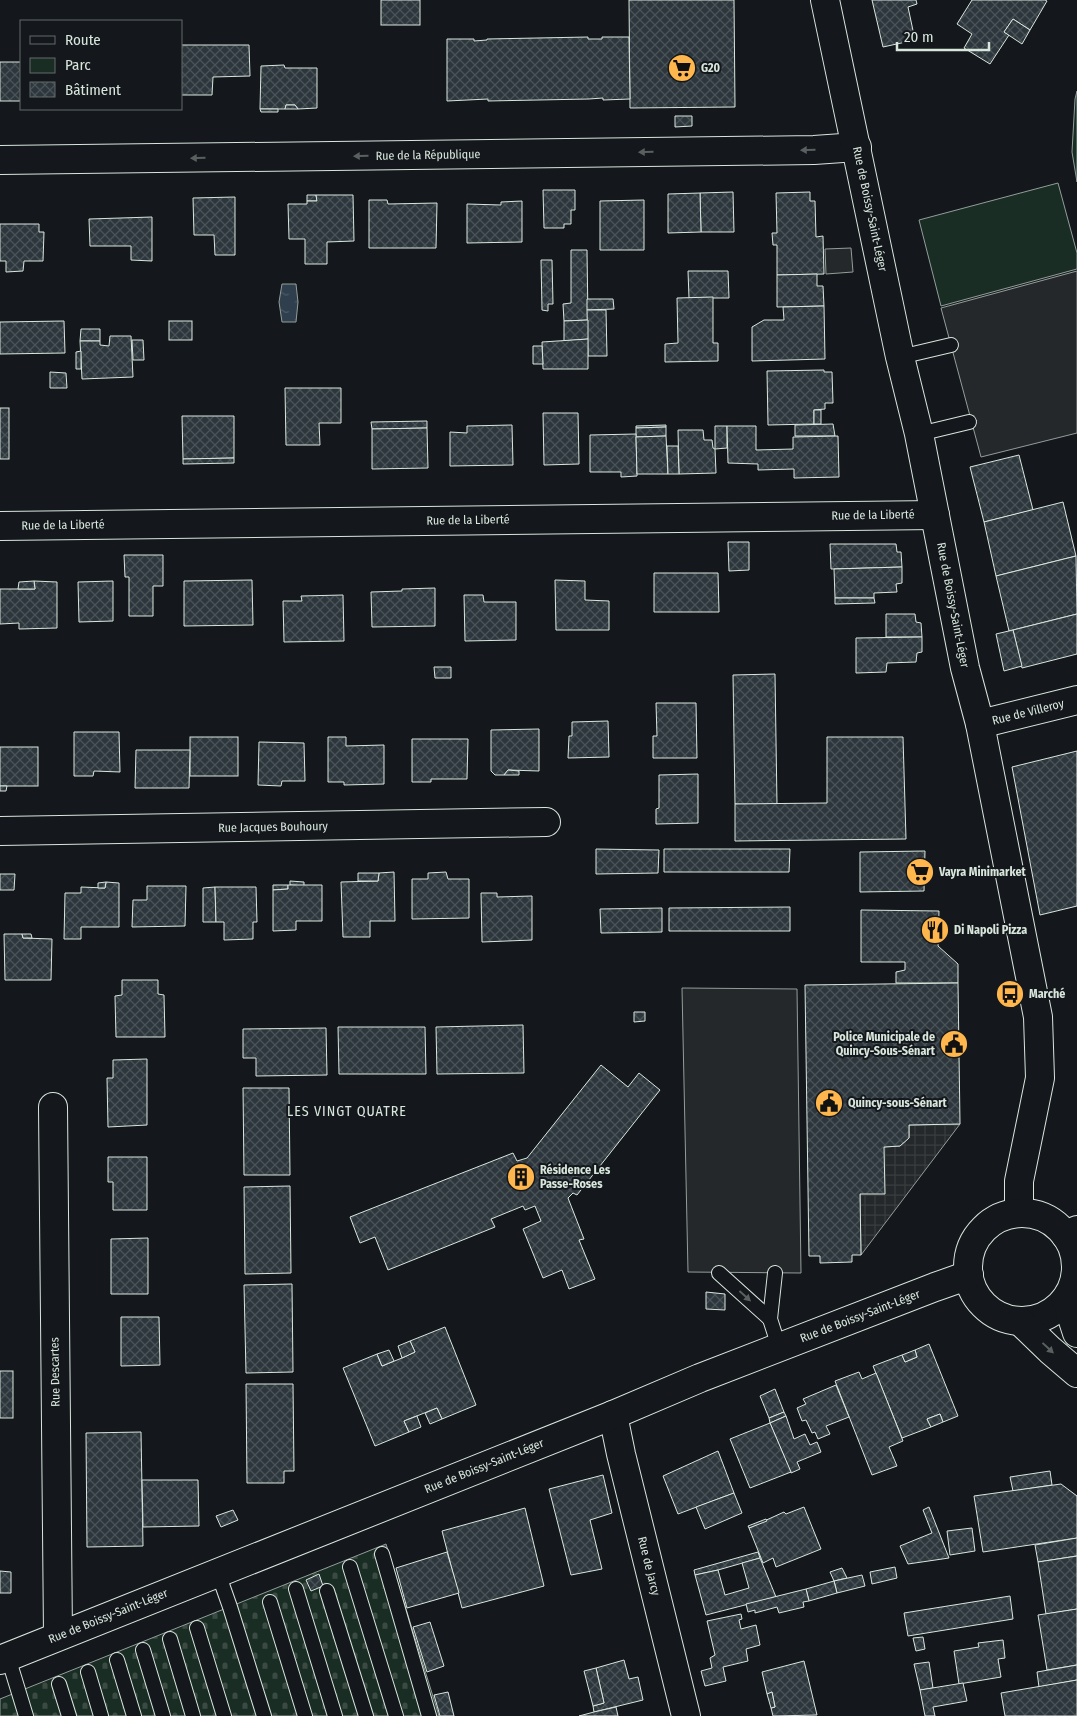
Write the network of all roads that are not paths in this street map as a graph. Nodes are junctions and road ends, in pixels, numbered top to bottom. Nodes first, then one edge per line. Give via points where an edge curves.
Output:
1 (825, 0) edge
2 (857, 146) junction
3 (0, 160) edge
4 (950, 345) dead end
5 (900, 357) junction
6 (969, 422) dead end
7 (919, 434) junction
8 (935, 515) junction
9 (0, 526) edge
10 (1077, 700) edge
11 (980, 724) junction
12 (546, 822) dead end
13 (0, 831) edge
14 (53, 1107) dead end
15 (1019, 1213) junction
16 (1072, 1233) edge
17 (719, 1273) dead end
18 (775, 1273) dead end
19 (969, 1275) junction
20 (1066, 1299) junction
21 (770, 1320) junction
22 (1020, 1321) junction
23 (1077, 1333) edge
24 (780, 1347) junction
25 (1077, 1373) edge
26 (613, 1415) junction
27 (382, 1554) dead end
28 (350, 1567) dead end
29 (218, 1573) junction
30 (296, 1589) dead end
31 (328, 1591) dead end
32 (270, 1602) dead end
33 (197, 1628) dead end
34 (58, 1636) junction
35 (170, 1639) dead end
36 (143, 1650) dead end
37 (4, 1658) edge
38 (117, 1660) dead end
39 (88, 1672) dead end
40 (59, 1684) dead end
41 (26, 1716) edge
42 (69, 1716) edge
43 (101, 1716) edge
44 (134, 1716) edge
45 (163, 1716) edge
46 (193, 1716) edge
47 (224, 1716) edge
48 (264, 1716) edge
49 (305, 1716) edge
50 (335, 1716) edge
51 (366, 1716) edge
52 (396, 1716) edge
53 (429, 1716) edge
54 (686, 1716) edge

1 - 2 street, Rue de Boissy-Saint-Léger
2 -> 3 street, Rue de la République via 814,150
2 - 5 street, Rue de Boissy-Saint-Léger
4 - 5 lane
5 - 7 street, Rue de Boissy-Saint-Léger
6 - 7 lane
7 - 8 street, Rue de Boissy-Saint-Léger
8 - 9 street, Rue de la Liberté
8 - 11 street, Rue de Boissy-Saint-Léger via 965,668
10 - 11 street, Rue de Villeroy
11 - 15 street, Rue de Boissy-Saint-Léger via 1038,1017 1040,1078 1019,1181
12 - 13 street, Rue Jacques Bouhoury
14 - 34 street, Rue Descartes
15 - 16 street via 1037,1215
15 - 19 street via 1002,1217 986,1226 975,1240 969,1257
16 - 20 street via 1076,1268 1074,1284
17 -> 21 lane
18 - 21 lane
19 - 22 street via 975,1292 986,1307 1002,1317
19 - 24 street, Rue de Boissy-Saint-Léger
20 - 22 street via 1046,1315
20 - 23 street
21 - 24 lane
22 -> 25 street
24 - 26 street, Rue de Boissy-Saint-Léger
26 - 29 street, Rue de Boissy-Saint-Léger
26 - 54 street, Rue de Jarcy
27 - 53 lane
28 - 52 lane
29 - 34 street, Rue de Boissy-Saint-Léger
29 - 48 lane
30 - 50 lane
31 - 51 lane
32 - 49 lane
33 - 47 lane
34 - 37 street, Rue de Boissy-Saint-Léger
35 - 46 lane
36 - 45 lane
37 - 41 lane
38 - 44 lane
39 - 43 lane
40 - 42 lane

